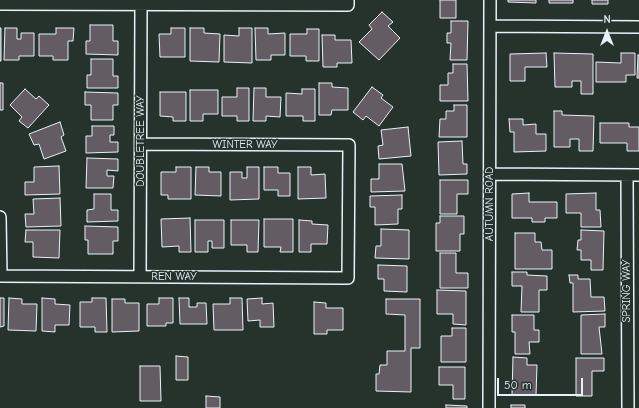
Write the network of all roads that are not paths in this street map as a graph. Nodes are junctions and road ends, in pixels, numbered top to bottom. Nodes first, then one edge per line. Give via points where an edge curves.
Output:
1 (490, 0) edge
2 (348, 3) edge
3 (0, 4) edge
4 (142, 5) junction
5 (490, 26) junction
6 (639, 27) edge
7 (140, 144) junction
8 (490, 174) junction
9 (627, 174) junction
10 (639, 174) edge
11 (0, 218) edge
12 (0, 276) edge
13 (140, 277) junction
14 (348, 278) joint
15 (489, 408) edge
16 (628, 408) edge

1 - 5 street, AUTUMN ROAD
2 - 4 street
3 - 4 street
4 - 7 street, DOUBLETREE WAY
5 - 6 street
5 - 8 street, AUTUMN ROAD
7 - 13 street, DOUBLETREE WAY
7 - 14 street, WINTER WAY via 349,146
8 - 9 street
8 - 15 street, AUTUMN ROAD
9 - 10 street
9 - 16 street, SPRING WAY
11 - 12 street
12 - 13 street, REN WAY
13 - 14 street, REN WAY

